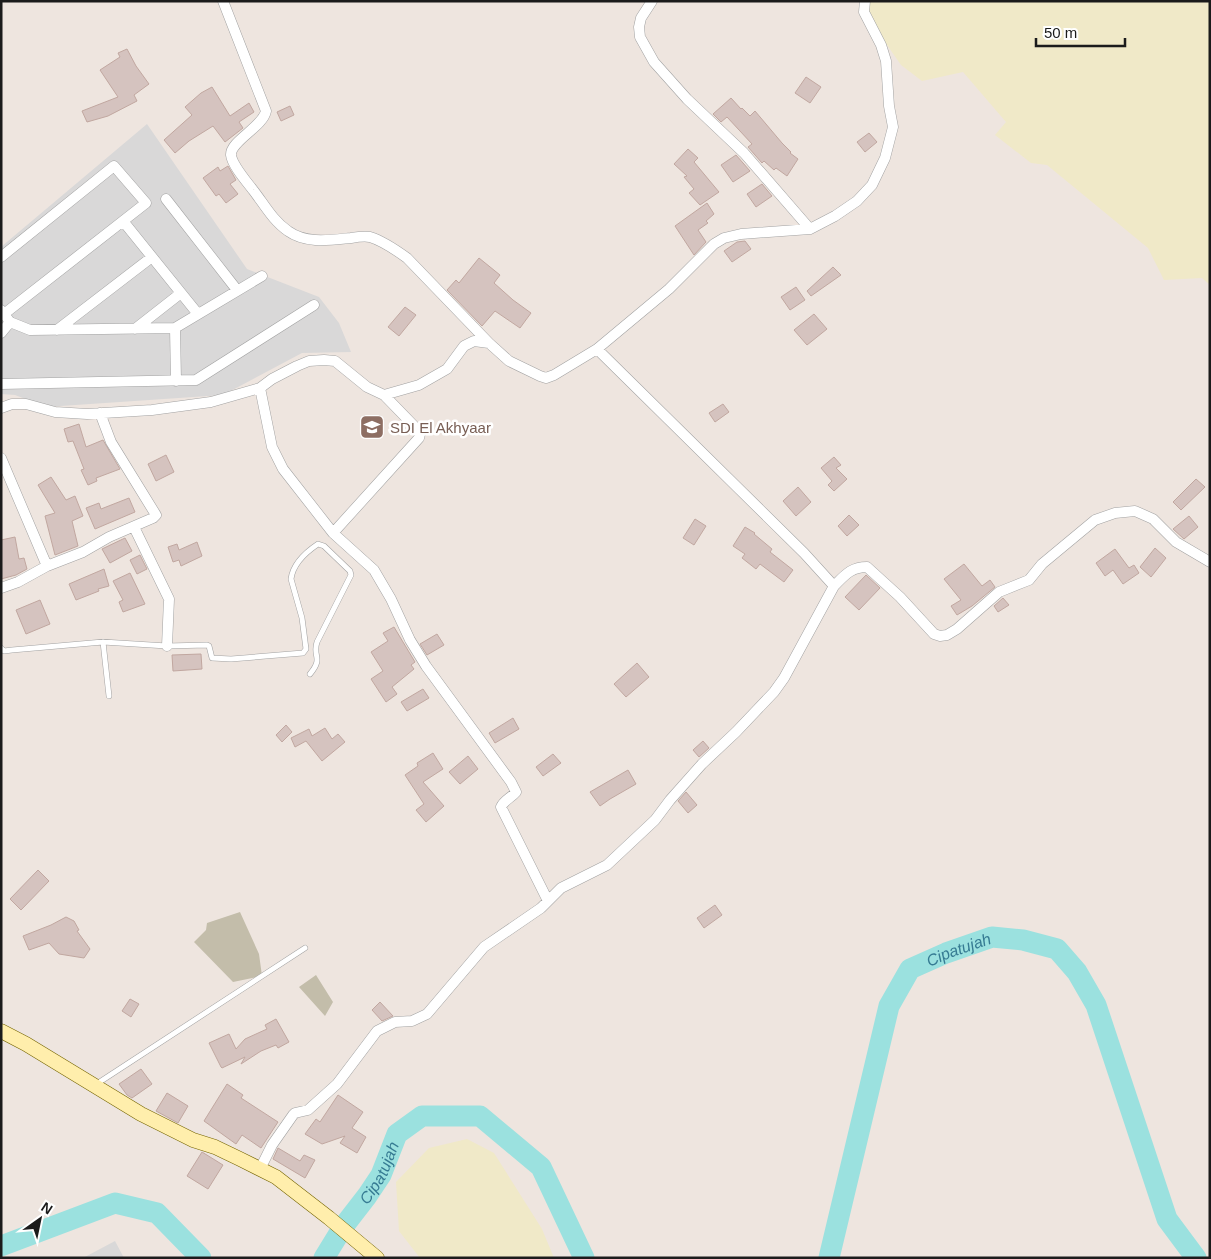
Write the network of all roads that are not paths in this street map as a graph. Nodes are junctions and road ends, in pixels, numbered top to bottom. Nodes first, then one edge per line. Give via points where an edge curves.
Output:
1 (223, 1) edge
2 (652, 1) edge
3 (865, 1) edge
4 (166, 199) dead end
5 (123, 221) junction
6 (810, 230) junction
7 (1, 257) edge
8 (152, 257) junction
9 (262, 276) dead end
10 (237, 290) junction
11 (181, 293) junction
12 (314, 305) dead end
13 (198, 314) junction
14 (5, 315) edge
15 (175, 328) junction
16 (135, 329) junction
17 (57, 330) junction
18 (1, 333) edge
19 (489, 343) junction
20 (597, 349) junction
21 (176, 381) junction
22 (1, 384) edge
23 (260, 388) junction
24 (384, 395) junction
25 (1, 408) edge
26 (100, 413) junction
27 (1, 458) edge
28 (134, 528) junction
29 (333, 533) junction
30 (1210, 562) edge
31 (47, 566) junction
32 (834, 586) junction
33 (1, 588) edge
34 (103, 642) junction
35 (167, 646) junction
36 (1, 648) edge
37 (310, 674) dead end
38 (109, 696) dead end
39 (548, 901) junction
40 (305, 948) dead end
41 (1, 1031) edge
42 (95, 1085) junction
43 (260, 1169) junction
44 (376, 1256) edge

1 - 19 street via 266,111 263,120 234,147 231,155 273,218 300,238 369,237 395,249
2 - 6 street via 639,27 640,37 654,62 744,154
3 - 6 street via 864,12 886,61 888,106 893,127 890,144 878,174 865,194 836,216
4 - 10 street
5 - 7 street via 146,203 114,166
5 - 8 street
5 - 14 street
6 - 20 street via 741,234 719,241 669,289
8 - 11 street
8 - 17 street
9 - 10 street
10 - 13 street
11 - 13 street
11 - 16 street
12 - 21 street via 196,380
13 - 15 street
14 - 17 street via 30,330
14 - 18 street
15 - 16 street
15 - 21 street
16 - 17 street
19 - 20 street via 509,361 546,378
19 - 24 street via 474,342 464,346 447,369 419,384
20 - 32 street
21 - 22 street
23 - 24 street via 296,366 324,360 335,361 367,387
23 - 26 street via 211,402
23 - 29 street via 272,447
24 - 29 street via 418,430 419,438
25 - 26 street via 26,404 55,412
26 - 28 street via 111,442 156,515
27 - 31 street
28 - 31 street
28 - 35 street via 169,599
29 - 39 street via 374,570 426,666 511,782 516,792 501,807
30 - 32 street via 1176,542 1153,519 1134,511 1115,513 1095,520 1042,564 1029,580 1004,589 957,629 940,636 934,634 867,567 848,572
31 - 33 street
32 - 39 street via 784,678 759,709 702,764 655,820 607,864 561,888
34 - 35 lane
34 - 36 lane via 4,651
34 - 38 lane
35 - 37 lane via 207,645 212,658 231,660 303,653 306,649 304,627 291,579 292,572 318,544 324,546 351,575 317,642 318,662
39 - 43 street via 484,947 427,1014 412,1021 395,1022 377,1031 337,1084 308,1110 293,1115
40 - 42 lane
41 - 42 street
42 - 43 street via 141,1114
43 - 44 street via 276,1177

